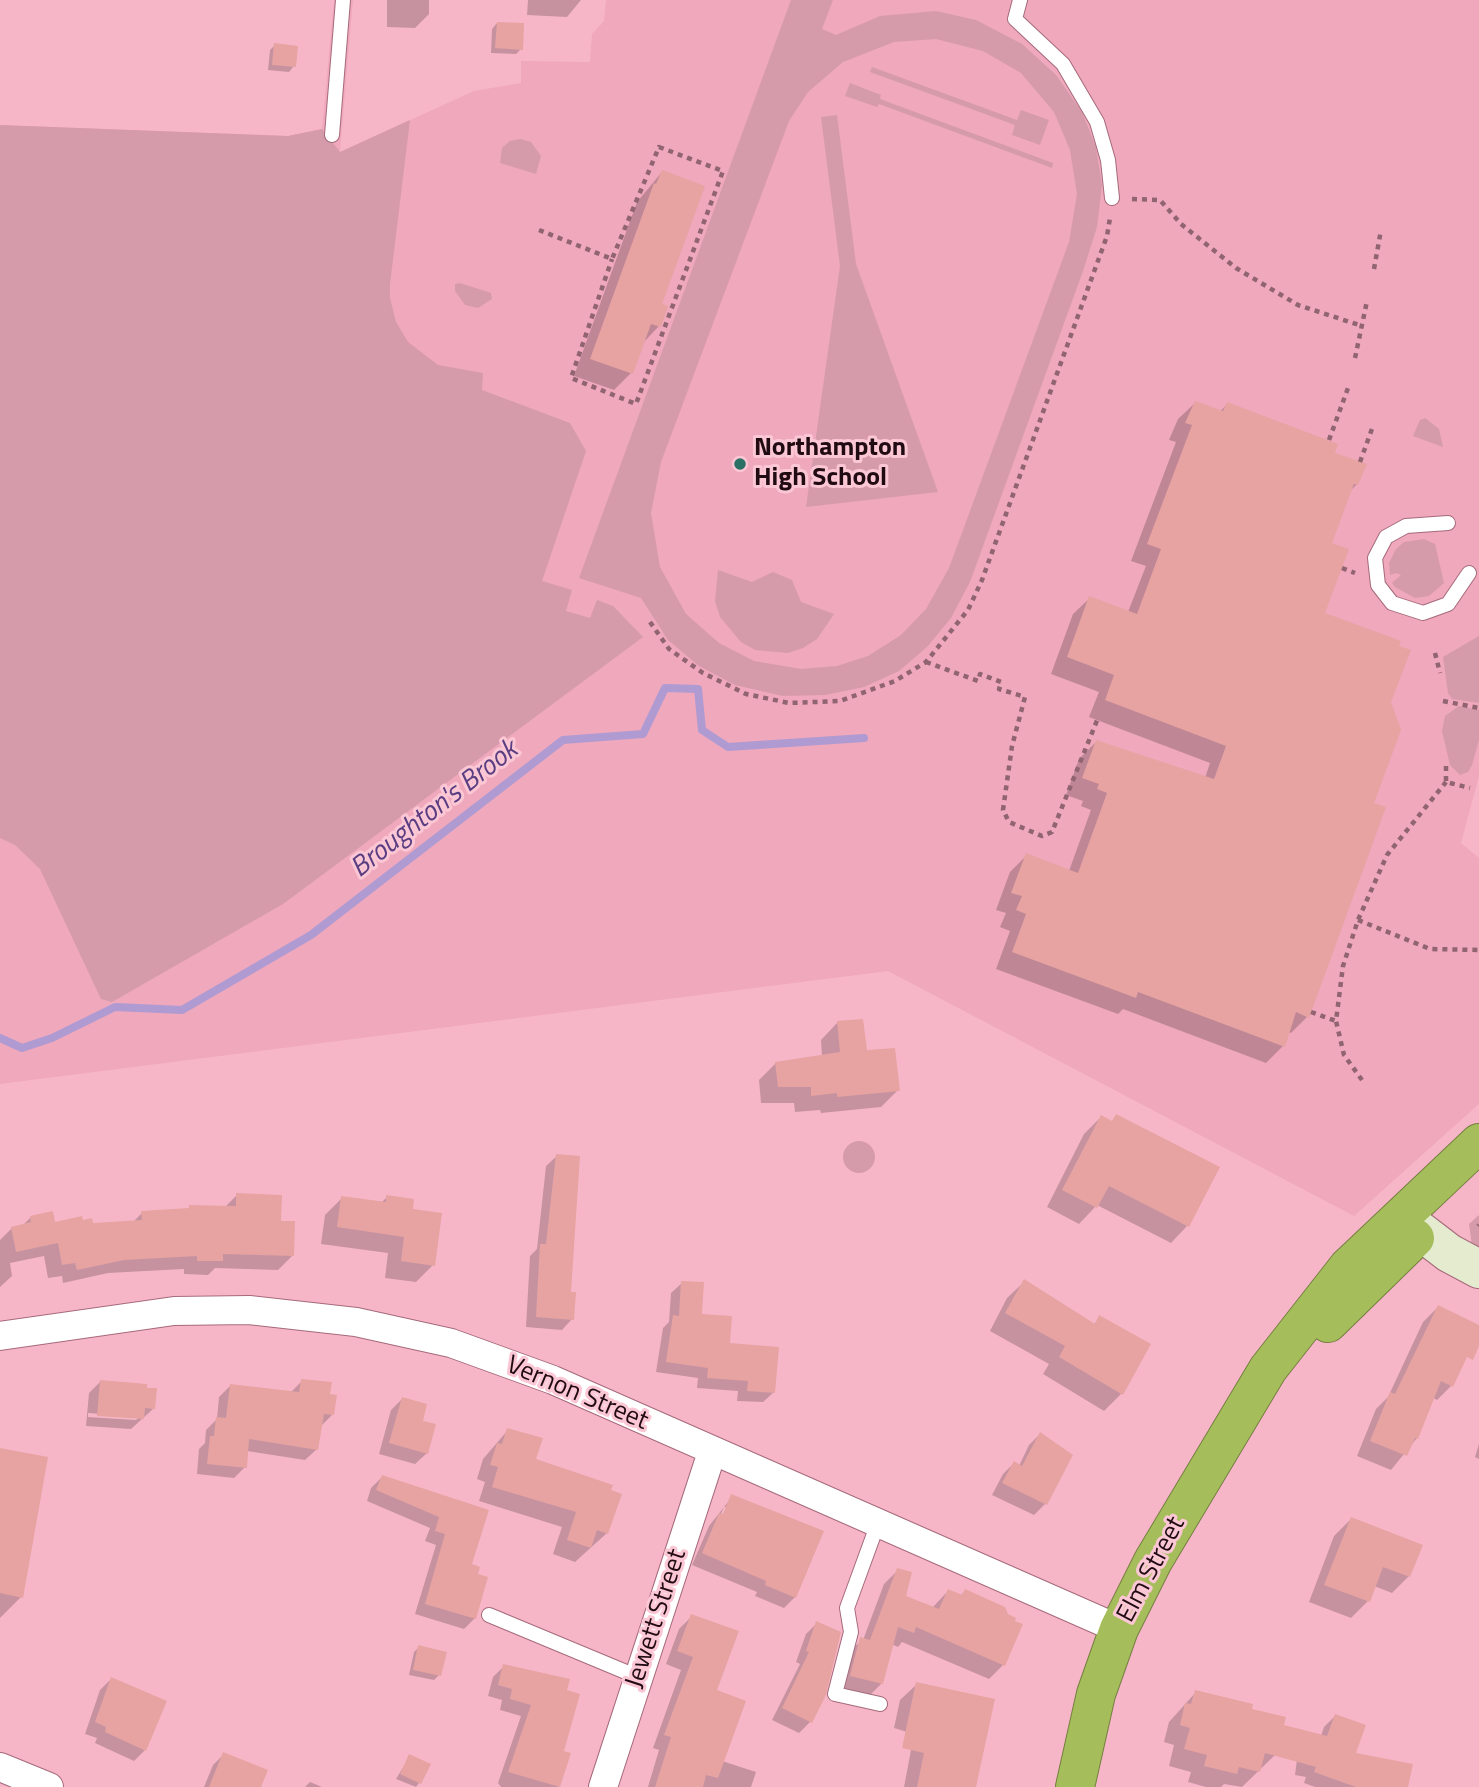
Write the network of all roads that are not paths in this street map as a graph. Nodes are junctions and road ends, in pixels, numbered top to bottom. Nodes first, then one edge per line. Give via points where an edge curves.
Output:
1 (343, 0) edge
2 (1020, 0) edge
3 (332, 135) dead end
4 (1112, 198) road end
5 (1448, 523) dead end
6 (1469, 573) dead end
7 (1479, 1143) edge
8 (1479, 1171) edge
9 (1412, 1224) junction
10 (1479, 1269) edge
11 (0, 1336) edge
12 (712, 1452) junction
13 (878, 1523) junction
14 (489, 1615) dead end
15 (1119, 1629) junction
16 (638, 1677) junction
17 (880, 1704) dead end
18 (0, 1767) edge
19 (49, 1787) edge
20 (603, 1787) edge
21 (1076, 1787) edge

1 - 3 lane
2 - 4 lane via 1015,19 1063,64 1097,122
5 - 6 lane via 1406,526 1386,537 1375,558 1378,585 1392,603 1423,613 1448,604
7 - 9 highway
8 - 9 highway
9 - 10 street
9 - 15 highway, Elm Street via 1348,1267 1268,1369 1153,1561
11 - 12 street, Vernon Street via 174,1311 249,1310 356,1322 451,1343 554,1380
12 - 13 street, Vernon Street
12 - 16 street, Jewett Street
13 - 15 street, Vernon Street
13 - 17 lane via 847,1608 851,1632 835,1695
14 - 16 lane
15 - 21 highway, Elm Street via 1096,1694
16 - 20 street, Jewett Street
18 - 19 street

